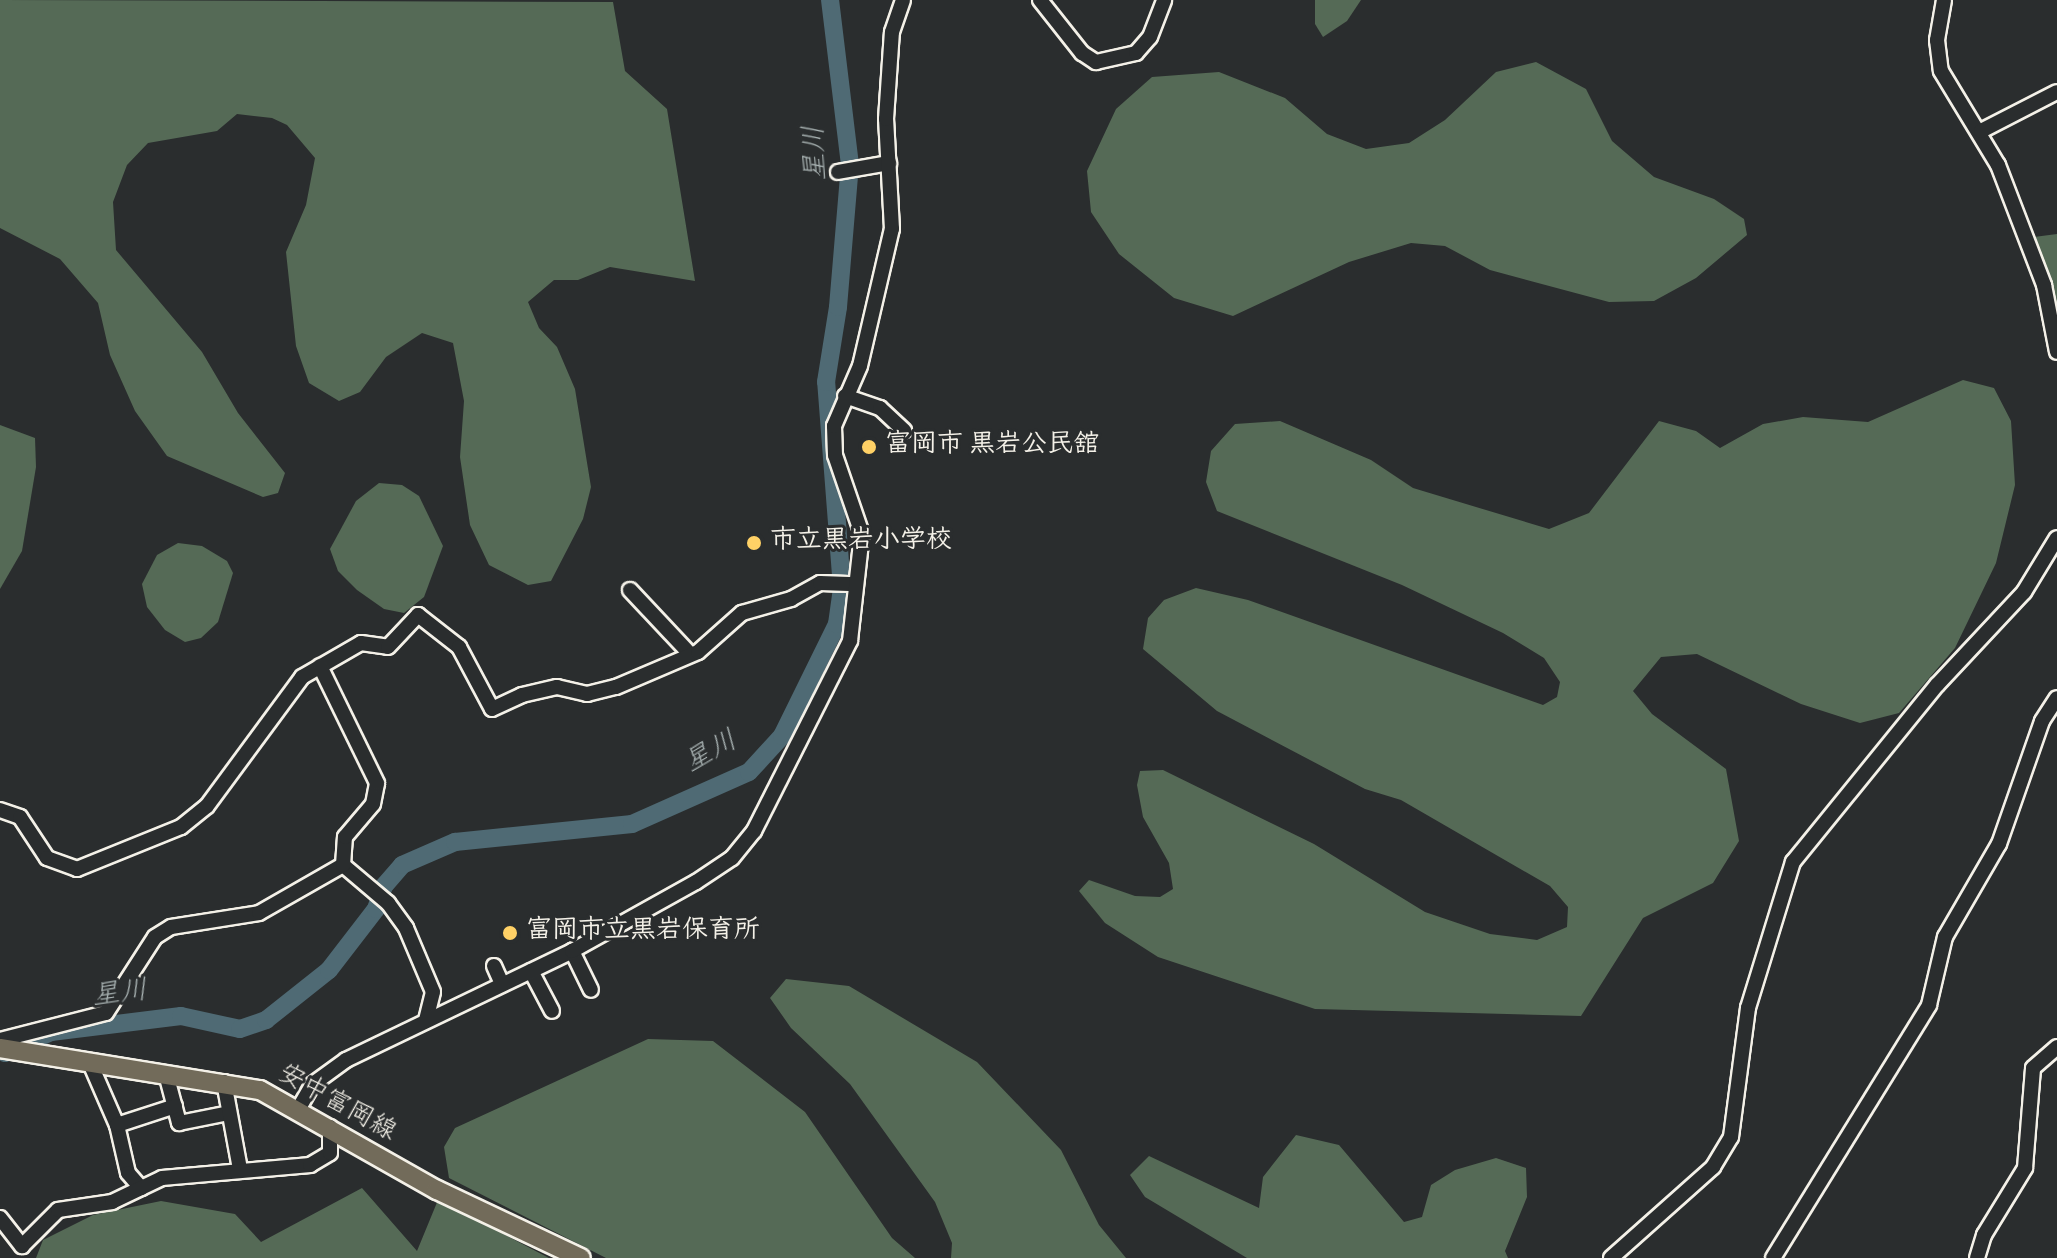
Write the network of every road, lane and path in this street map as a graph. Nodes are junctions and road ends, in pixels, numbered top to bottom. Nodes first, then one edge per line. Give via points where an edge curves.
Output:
1 (903, 0) edge
2 (1040, 0) edge
3 (1164, 0) edge
4 (1944, 0) edge
5 (2057, 92) edge
6 (1981, 131) junction
7 (889, 163) junction
8 (838, 172) dead end
9 (2057, 352) edge
10 (845, 396) junction
11 (904, 430) dead end
12 (2057, 538) edge
13 (854, 584) junction
14 (630, 590) dead end
15 (690, 654) junction
16 (320, 666) junction
17 (2057, 698) edge
18 (0, 810) edge
19 (343, 865) junction
20 (572, 951) junction
21 (494, 966) dead end
22 (531, 971) junction
23 (502, 984) junction
24 (591, 990) dead end
25 (552, 1011) dead end
26 (426, 1021) junction
27 (0, 1040) edge
28 (2057, 1047) edge
29 (0, 1048) edge
30 (90, 1063) junction
31 (166, 1074) junction
32 (224, 1082) junction
33 (175, 1106) junction
34 (299, 1108) junction
35 (229, 1113) junction
36 (117, 1125) junction
37 (330, 1127) junction
38 (240, 1169) junction
39 (141, 1188) junction
40 (0, 1218) edge
41 (581, 1258) edge
42 (1611, 1258) edge
43 (1773, 1258) edge
44 (1977, 1258) edge

1 - 7 street via 892,32
2 - 3 street via 1082,53 1096,62 1136,53 1150,37
4 - 6 street via 1937,40 1941,71
5 - 6 street
6 - 9 street via 2044,285
7 - 8 street
7 - 10 street via 892,229 860,366
10 - 11 street via 880,408
10 - 13 street via 834,426 835,455 859,517
12 - 42 street via 2024,592 1937,685 1793,862 1748,1008 1731,1137 1713,1167
13 - 15 street via 832,583 742,613
13 - 20 street via 850,641 754,831 732,858 696,882
14 - 15 street
15 - 16 street via 616,687 587,694 557,687 492,709 459,647 418,615 388,647 361,643
16 - 18 street via 302,677 194,819 92,867 77,869 47,858 20,817
16 - 19 street via 377,783 373,804 345,837
17 - 43 street via 2042,721 1999,844 1945,937 1929,1005
19 - 26 street via 388,903 406,928 433,992
19 - 27 street via 259,913 171,927 155,937 106,1013 46,1024
20 - 22 street
20 - 24 street
21 - 23 street
22 - 23 street
22 - 25 street
23 - 26 street
26 - 34 street via 333,1068 313,1084
28 - 44 street via 2033,1068 2025,1168 1984,1235
29 - 30 main road, 安中富岡線
30 - 31 main road, 安中富岡線
30 - 36 street
31 - 32 main road, 安中富岡線
31 - 33 street
32 - 34 main road, 安中富岡線 via 260,1090
32 - 35 street
33 - 35 street via 179,1123
33 - 36 street
34 - 37 main road, 安中富岡線
35 - 38 street
36 - 39 street via 128,1173
37 - 38 street via 330,1153 310,1165
37 - 41 main road, 安中富岡線 via 425,1184
38 - 39 street via 162,1178
39 - 40 street via 101,1205 58,1210 22,1246

